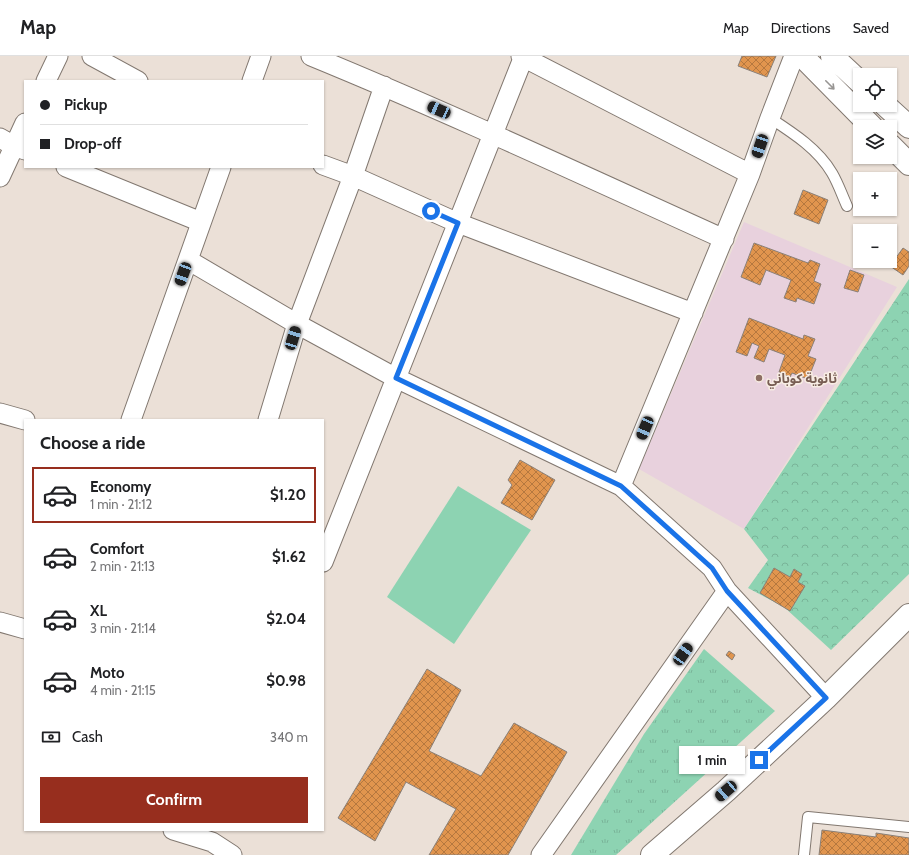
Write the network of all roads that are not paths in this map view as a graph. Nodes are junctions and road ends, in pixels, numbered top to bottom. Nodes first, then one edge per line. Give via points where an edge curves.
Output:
1 (58, 56) edge
2 (92, 56) edge
3 (261, 56) edge
4 (311, 56) edge
5 (523, 56) edge
6 (794, 56) edge
7 (805, 56) edge
8 (832, 56) edge
9 (853, 76) edge
10 (46, 80) edge
11 (136, 80) edge
12 (252, 80) edge
13 (384, 86) junction
14 (893, 112) edge
15 (770, 118) junction
16 (865, 120) edge
17 (24, 125) edge
18 (909, 127) edge
19 (493, 134) junction
20 (13, 145) edge
21 (897, 152) edge
22 (909, 164) edge
23 (324, 165) edge
24 (68, 168) edge
25 (221, 168) edge
26 (750, 174) junction
27 (353, 176) junction
28 (0, 177) edge
29 (847, 206) dead end
30 (201, 222) junction
31 (458, 223) junction
32 (724, 239) junction
33 (188, 260) junction
34 (693, 313) junction
35 (297, 324) junction
36 (396, 378) junction
37 (0, 413) edge
38 (131, 419) edge
39 (268, 419) edge
40 (24, 420) edge
41 (621, 486) junction
42 (324, 559) edge
43 (727, 591) junction
44 (909, 615) edge
45 (0, 622) edge
46 (24, 629) edge
47 (826, 698) junction
48 (909, 827) edge
49 (176, 831) edge
50 (211, 842) edge
51 (232, 855) edge
52 (540, 855) edge
53 (652, 855) edge
54 (804, 855) edge

1 - 10 street
2 - 11 street
3 - 12 street
4 - 13 street
5 - 19 street
5 - 26 street
6 - 15 street
7 -> 16 main road
8 - 9 main road
13 - 19 street
13 - 27 street
14 - 18 main road
15 - 26 street
15 - 29 lane via 799,137 824,161
17 - 20 street
19 - 31 street
19 - 32 street
20 - 28 street
21 - 22 main road
23 - 27 street
24 - 30 street
25 - 30 street
26 - 32 street
27 - 31 street
27 - 35 street
30 - 33 street
31 - 34 street
31 - 36 street
32 - 34 street
33 - 35 street
33 - 38 street
34 - 41 street
35 - 36 street
35 - 39 street
36 - 41 street
36 - 42 street
37 - 40 street
41 - 43 street via 712,568
43 - 47 street
43 - 52 street
44 - 47 main road
45 - 46 street
47 - 53 main road via 726,791
48 - 54 lane via 808,817
49 - 50 street
50 - 51 street

